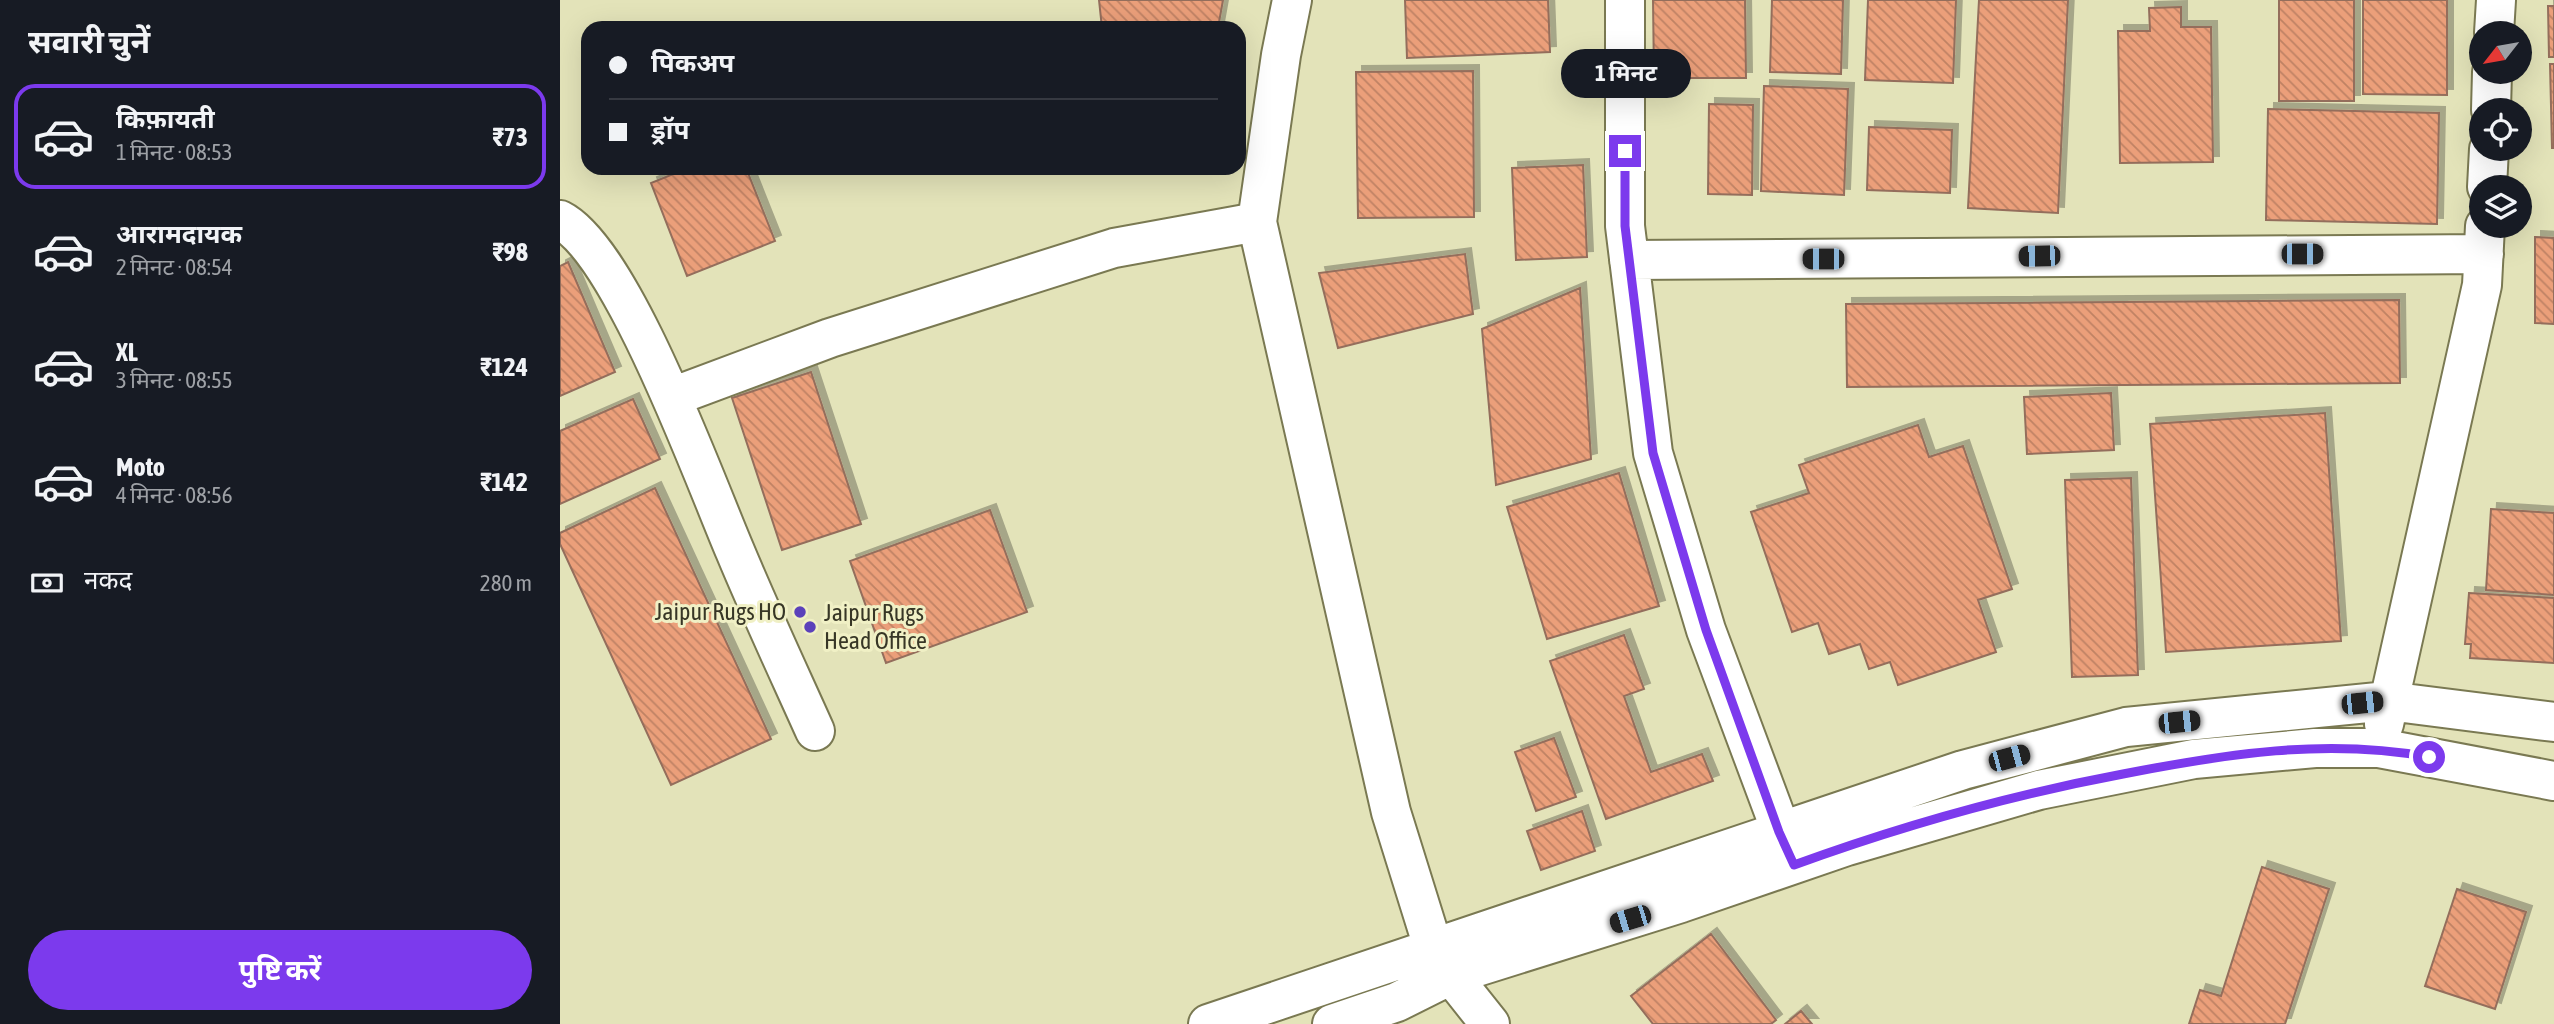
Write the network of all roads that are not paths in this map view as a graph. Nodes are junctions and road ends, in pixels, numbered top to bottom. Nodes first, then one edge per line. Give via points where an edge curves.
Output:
1 (1292, 0) edge
2 (1625, 0) edge
3 (2496, 0) edge
4 (2495, 21) edge
5 (560, 220) edge
6 (1257, 222) junction
7 (2484, 240) edge
8 (1629, 260) junction
9 (672, 397) junction
10 (2388, 701) junction
11 (2554, 722) edge
12 (815, 731) dead end
13 (2379, 748) junction
14 (2554, 780) edge
15 (1787, 849) junction
16 (1442, 961) junction
17 (1375, 967) junction
18 (1405, 1013) edge
19 (1208, 1024) edge
20 (1332, 1024) edge
21 (1490, 1024) edge

1 - 6 street
2 - 8 street
3 - 4 street
5 - 9 street via 590,246
6 - 9 street via 1114,248 830,338
6 - 16 street via 1391,812
7 - 8 street
7 - 10 street via 2482,285
8 - 15 street via 1653,453 1706,630
9 - 12 street
10 - 11 street
10 - 13 street
10 - 15 street via 2126,727 1963,770
13 - 14 street
13 - 15 street via 2315,748 2194,760
15 - 16 street
16 - 17 street
16 - 18 street
16 - 21 street
17 - 18 street
17 - 19 street
18 - 20 street

